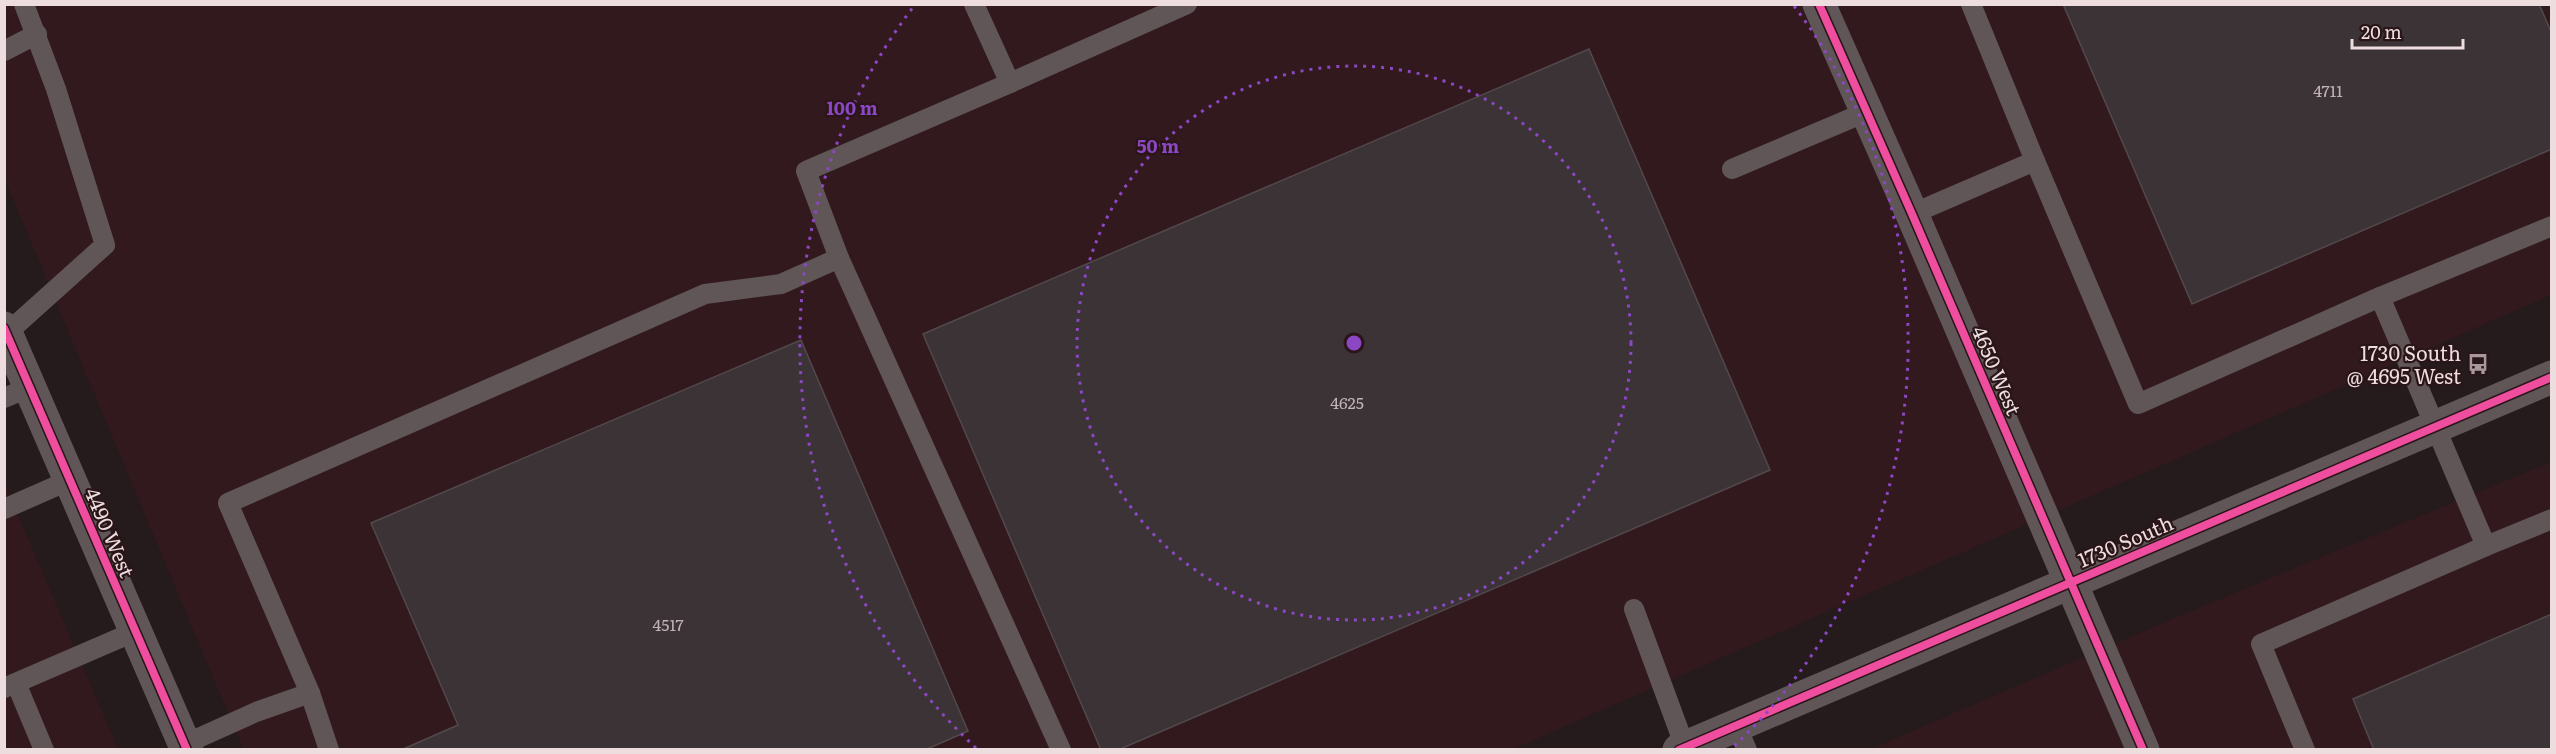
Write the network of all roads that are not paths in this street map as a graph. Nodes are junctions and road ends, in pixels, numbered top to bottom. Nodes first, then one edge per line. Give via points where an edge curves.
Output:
1 (24, 4) edge
2 (974, 4) edge
3 (1186, 4) edge
4 (1818, 4) edge
5 (1971, 4) edge
6 (37, 34) junction
7 (4, 51) edge
8 (1010, 83) junction
9 (1866, 112) junction
10 (2035, 161) junction
11 (1732, 169) dead end
12 (1912, 214) junction
13 (2552, 226) edge
14 (839, 258) junction
15 (2380, 297) junction
16 (6, 330) edge
17 (2552, 377) edge
18 (17, 392) edge
19 (2437, 426) junction
20 (70, 480) junction
21 (4, 509) edge
22 (2552, 519) edge
23 (2486, 546) junction
24 (2072, 580) junction
25 (1634, 609) dead end
26 (136, 631) junction
27 (10, 685) edge
28 (310, 693) junction
29 (1742, 737) edge
30 (186, 747) edge
31 (1682, 748) edge
32 (44, 750) edge
33 (329, 750) edge
34 (1061, 750) edge
35 (2143, 750) edge
36 (2305, 750) edge

1 - 6 lane
2 - 8 lane
3 - 8 lane
4 - 9 street, 4650 West
5 - 10 lane
6 - 7 lane
6 - 16 lane via 105,245
8 - 14 lane via 806,171
9 - 11 lane
9 - 12 street, 4650 West
10 - 12 lane
10 - 15 lane via 2138,404
12 - 24 street, 4650 West
13 - 15 lane
14 - 28 lane via 781,284 705,294 228,503
14 - 34 lane
15 - 19 lane
16 - 18 street, 4490 West
17 - 19 street, 1730 South
18 - 20 street, 4490 West
19 - 23 lane
19 - 24 street, 1730 South
20 - 21 lane
20 - 26 street, 4490 West
22 - 23 lane
23 - 36 lane via 2261,644
24 - 29 street, 1730 South
24 - 35 street, 4650 West
25 - 31 lane
26 - 27 lane
26 - 30 street, 4490 West
27 - 32 lane
28 - 30 lane via 256,712
28 - 33 lane
29 - 31 street, 1730 South

